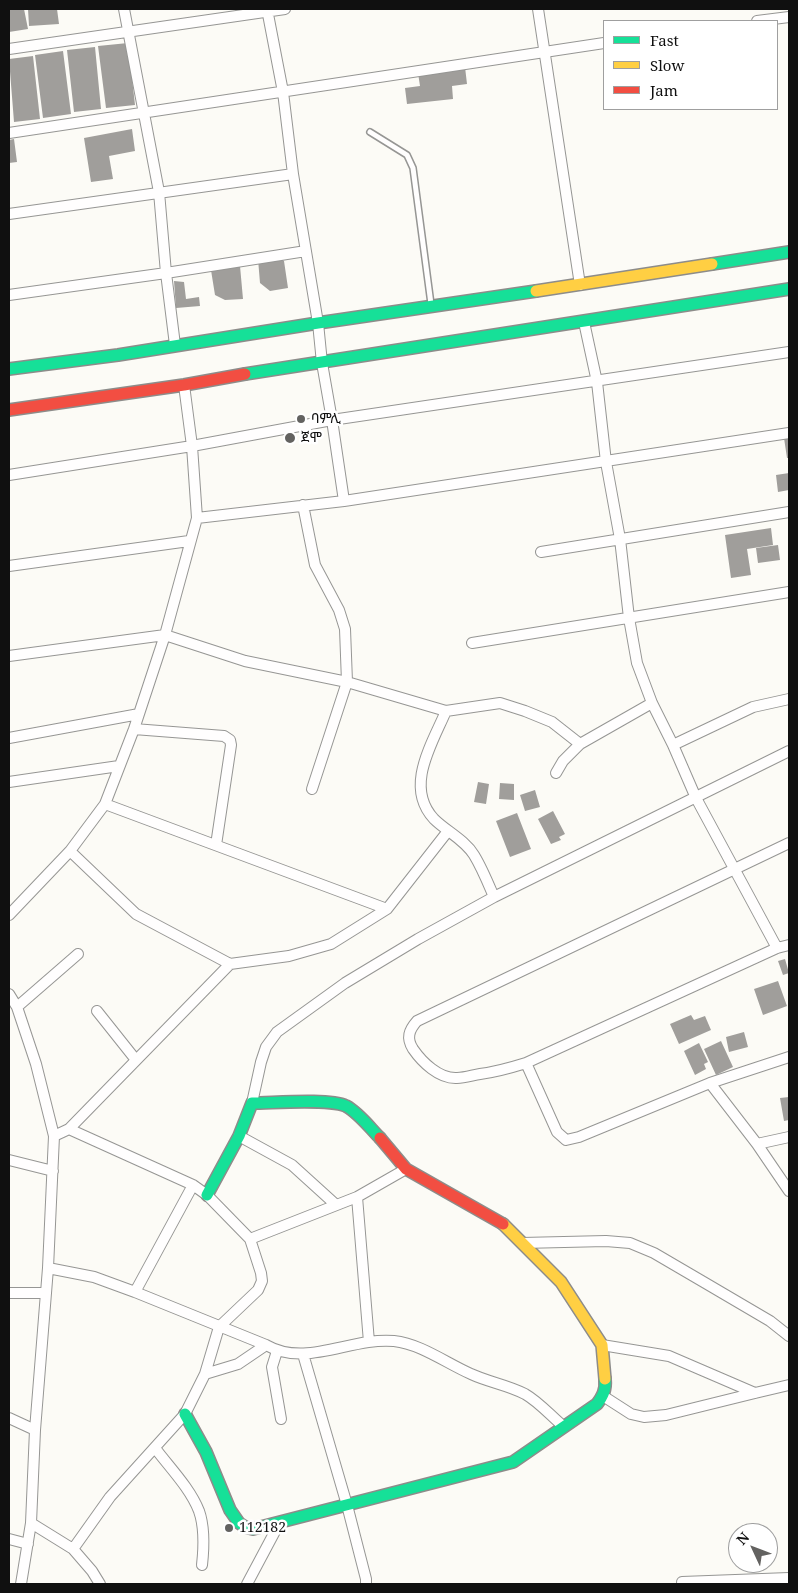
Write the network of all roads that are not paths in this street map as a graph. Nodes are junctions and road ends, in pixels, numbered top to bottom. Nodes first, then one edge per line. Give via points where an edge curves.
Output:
1 (124, 9) edge
2 (285, 9) edge
3 (538, 9) edge
4 (267, 10) edge
5 (789, 17) edge
6 (765, 20) edge
7 (128, 33) junction
8 (603, 43) edge
9 (9, 49) edge
10 (545, 52) junction
11 (283, 92) junction
12 (144, 114) junction
13 (370, 132) dead end
14 (9, 133) edge
15 (293, 174) junction
16 (159, 192) junction
17 (9, 214) edge
18 (306, 251) junction
19 (789, 252) edge
20 (166, 273) junction
21 (580, 286) junction
22 (789, 289) edge
23 (9, 295) edge
24 (432, 307) junction
25 (584, 322) junction
26 (318, 323) junction
27 (175, 346) junction
28 (789, 352) edge
29 (322, 363) junction
30 (9, 369) edge
31 (597, 382) junction
32 (184, 385) junction
33 (9, 410) edge
34 (332, 420) junction
35 (789, 433) edge
36 (192, 446) junction
37 (606, 462) junction
38 (9, 475) edge
39 (344, 501) junction
40 (303, 505) junction
41 (789, 512) edge
42 (197, 518) junction
43 (620, 539) junction
44 (189, 541) junction
45 (541, 552) dead end
46 (9, 566) edge
47 (789, 592) edge
48 (629, 618) junction
49 (165, 635) junction
50 (472, 643) dead end
51 (9, 656) edge
52 (347, 682) junction
53 (789, 699) edge
54 (652, 704) junction
55 (446, 711) junction
56 (139, 714) junction
57 (134, 729) junction
58 (9, 738) edge
59 (580, 744) junction
60 (673, 745) junction
61 (789, 750) edge
62 (119, 766) junction
63 (556, 772) dead end
64 (9, 782) edge
65 (312, 789) dead end
66 (696, 798) junction
67 (105, 804) junction
68 (448, 831) junction
69 (789, 843) edge
70 (216, 845) junction
71 (70, 851) junction
72 (735, 870) junction
73 (494, 897) junction
74 (386, 909) junction
75 (9, 916) edge
76 (789, 945) edge
77 (777, 948) junction
78 (78, 954) dead end
79 (230, 964) junction
80 (9, 994) edge
81 (17, 1007) junction
82 (97, 1011) dead end
83 (789, 1057) edge
84 (136, 1060) junction
85 (526, 1063) junction
86 (710, 1083) junction
87 (252, 1103) junction
88 (69, 1129) junction
89 (54, 1136) junction
90 (239, 1136) junction
91 (789, 1137) edge
92 (757, 1144) junction
93 (9, 1160) edge
94 (406, 1169) junction
95 (53, 1171) junction
96 (193, 1185) junction
97 (789, 1191) edge
98 (207, 1195) junction
99 (357, 1197) junction
100 (335, 1204) junction
101 (250, 1239) junction
102 (522, 1243) junction
103 (48, 1268) junction
104 (135, 1292) junction
105 (9, 1293) edge
106 (45, 1293) junction
107 (219, 1327) junction
108 (789, 1336) edge
109 (369, 1342) junction
110 (266, 1345) junction
111 (602, 1345) junction
112 (276, 1351) junction
113 (303, 1354) junction
114 (204, 1374) junction
115 (789, 1386) edge
116 (755, 1392) junction
117 (603, 1396) junction
118 (185, 1414) junction
119 (9, 1418) edge
120 (281, 1419) dead end
121 (563, 1426) junction
122 (35, 1430) junction
123 (155, 1448) junction
124 (347, 1505) junction
125 (280, 1522) junction
126 (31, 1523) junction
127 (9, 1539) edge
128 (28, 1544) junction
129 (73, 1549) junction
130 (202, 1565) dead end
131 (789, 1578) edge
132 (682, 1582) dead end
133 (21, 1584) edge
134 (100, 1584) edge
135 (247, 1584) edge
136 (366, 1584) edge

1 - 7 street
2 - 4 street
3 - 10 street
4 - 7 street
4 - 11 street
5 - 6 street
7 - 9 street
7 - 12 street
8 - 10 street
10 - 11 street
10 - 21 street
11 - 12 street
11 - 15 street
12 - 14 street
12 - 16 street
13 - 24 lane via 407,155 413,168
15 - 16 street
15 - 18 street
16 - 17 street
16 - 20 street
18 - 20 street
18 - 26 street
19 - 21 main road
20 - 23 street
20 - 27 street
21 - 24 main road
22 - 25 main road
24 - 26 main road
25 - 29 main road
25 - 31 street
26 - 27 main road
26 - 29 street
27 - 30 main road
28 - 31 street
29 - 32 main road
29 - 34 street
31 - 34 street
31 - 37 street
32 - 33 main road
32 - 36 street
34 - 36 street
34 - 39 street
35 - 37 street
36 - 38 street
36 - 42 street
37 - 39 street
37 - 43 street
39 - 40 street
40 - 42 street
40 - 52 street via 315,565 345,629
41 - 43 street
42 - 44 street
43 - 45 street
43 - 48 street
44 - 46 street
44 - 49 street
47 - 48 street
48 - 50 street
48 - 54 street via 637,663
49 - 51 street
49 - 52 street via 245,660
49 - 56 street
52 - 55 street
52 - 65 street
53 - 60 street via 754,707
54 - 59 street
54 - 60 street
55 - 59 street via 500,703 552,722
55 - 68 street via 424,762 420,783 423,802 433,818
56 - 57 street
56 - 58 street
57 - 62 street
57 - 70 street via 224,736 230,740
59 - 63 street
60 - 66 street
61 - 66 street
62 - 64 street
62 - 67 street
66 - 72 street
66 - 73 street
67 - 70 street
67 - 71 street
68 - 73 street via 474,855
68 - 74 street
69 - 72 street
70 - 74 street
71 - 75 street
71 - 79 street via 136,914
72 - 77 street
72 - 85 street via 417,1021 408,1035 420,1059 430,1068 455,1078 505,1070
73 - 87 street via 354,978 277,1032 263,1054
74 - 79 street via 331,944 289,956
76 - 77 street
77 - 85 street
78 - 81 street
79 - 84 street
80 - 81 street
81 - 89 street via 36,1064
82 - 84 street
83 - 86 street
84 - 88 street
85 - 86 street via 557,1132 566,1140 579,1138
86 - 92 street
87 - 90 main road
87 - 94 main road via 328,1102 345,1106 379,1137
88 - 89 street
88 - 96 street
89 - 95 street
90 - 98 main road
90 - 100 street via 292,1165
91 - 92 street
92 - 97 street
93 - 95 street
94 - 99 street
94 - 102 main road via 501,1222
95 - 103 street
96 - 98 street
96 - 104 street
98 - 101 street
99 - 100 street
99 - 109 street
100 - 101 street
101 - 107 street via 262,1282 258,1290
102 - 108 street via 606,1241 630,1244 654,1254 770,1321
102 - 111 main road via 561,1282
103 - 104 street via 94,1277
103 - 106 street
104 - 107 street
105 - 106 street
106 - 122 street
107 - 110 street
107 - 114 street
109 - 113 street
109 - 121 street via 394,1341 417,1347 472,1375 521,1392
110 - 112 street
110 - 114 street via 238,1364
111 - 116 street via 670,1356
111 - 117 main road via 606,1386
112 - 113 street
112 - 120 street via 272,1367
113 - 124 street
114 - 118 street
115 - 116 street
116 - 117 street via 644,1418 631,1414
117 - 121 main road via 597,1404
118 - 123 street
118 - 125 main road via 239,1523 253,1529
119 - 122 street
121 - 124 main road via 513,1462
122 - 126 street
123 - 129 street via 110,1497
123 - 130 street via 192,1496 199,1512 204,1545
124 - 125 main road
124 - 136 street
125 - 135 street
126 - 128 street
126 - 129 street
127 - 128 street
128 - 133 street
129 - 134 street
131 - 132 street

